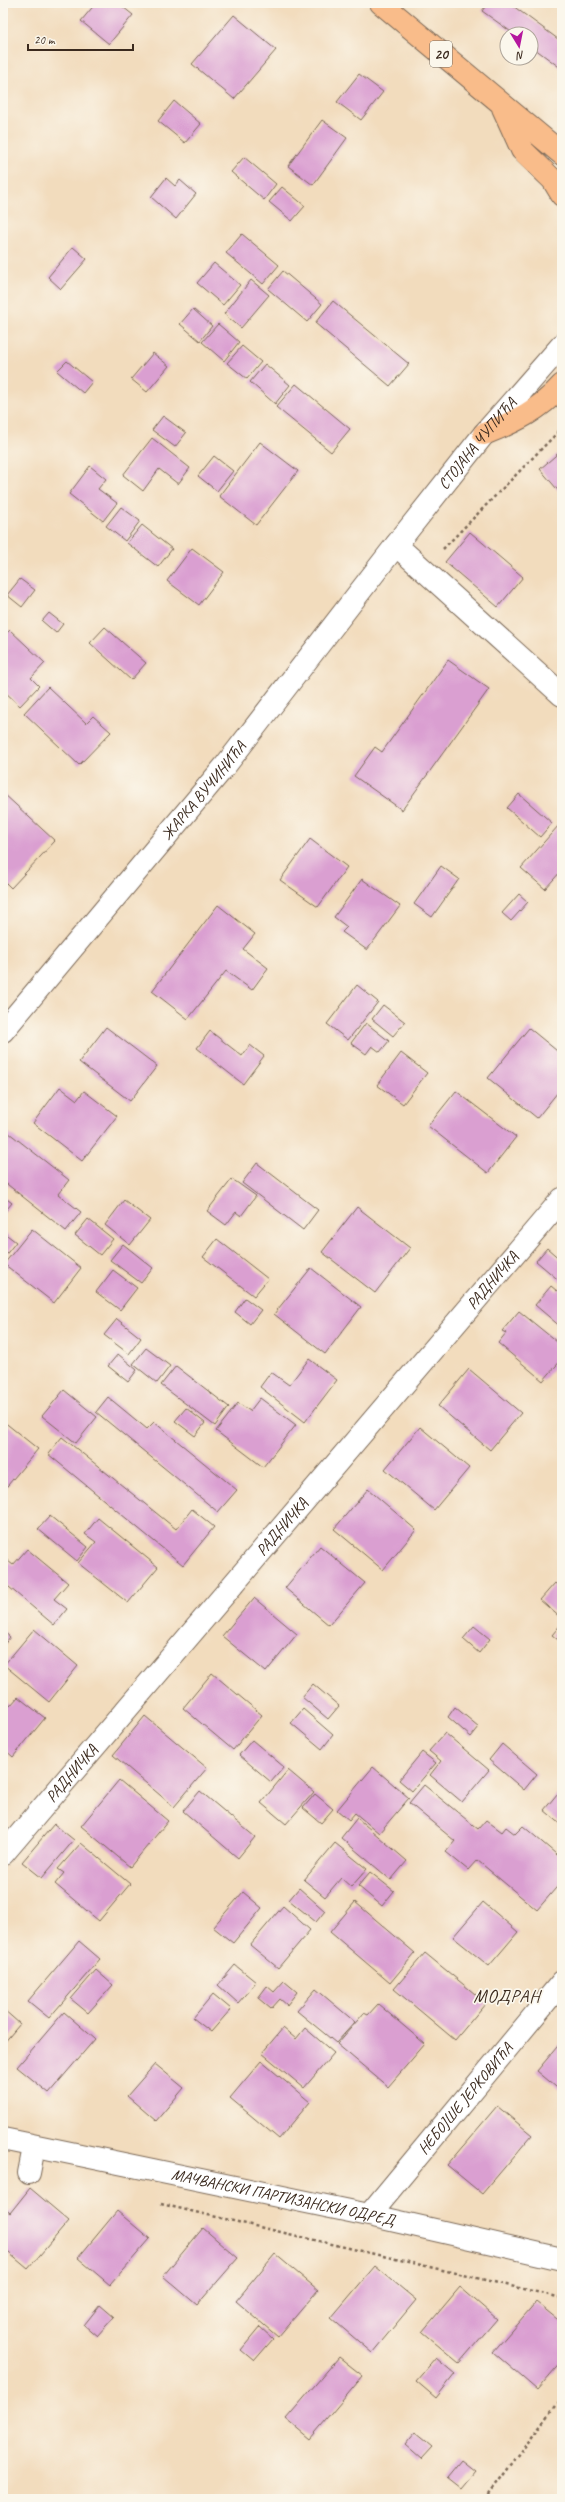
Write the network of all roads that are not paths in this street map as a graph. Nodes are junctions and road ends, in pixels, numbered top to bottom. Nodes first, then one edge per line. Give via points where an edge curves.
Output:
1 (381, 3) edge
2 (502, 105) junction
3 (562, 154) edge
4 (562, 195) edge
5 (562, 344) edge
6 (562, 385) edge
7 (484, 434) junction
8 (396, 545) junction
9 (562, 695) edge
10 (3, 1030) edge
11 (562, 1199) edge
12 (3, 1854) edge
13 (562, 1982) edge
14 (3, 2139) edge
15 (34, 2148) junction
16 (29, 2173) dead end
17 (370, 2215) junction
18 (562, 2260) edge

1 - 2 main road, 20
2 - 3 main road, 20
2 - 4 main road via 522,150 553,180
5 - 7 street, СТОЈАНА ЧУПИЋА
6 - 7 main road via 549,400 520,420
7 - 8 street, СТОЈАНА ЧУПИЋА
8 - 9 street
8 - 10 street, ЖАРКА ВУЧИНИЋА via 225,766
11 - 12 street, РАДНИЧКА
13 - 17 street, НЕБОЈШЕ ЈЕРКОВИЋА
14 - 15 street, МАЧВАНСКИ ПАРТИЗАНСКИ ОДРЕД
15 - 16 street
15 - 17 street, МАЧВАНСКИ ПАРТИЗАНСКИ ОДРЕД
17 - 18 street, МАЧВАНСКИ ПАРТИЗАНСКИ ОДРЕД

